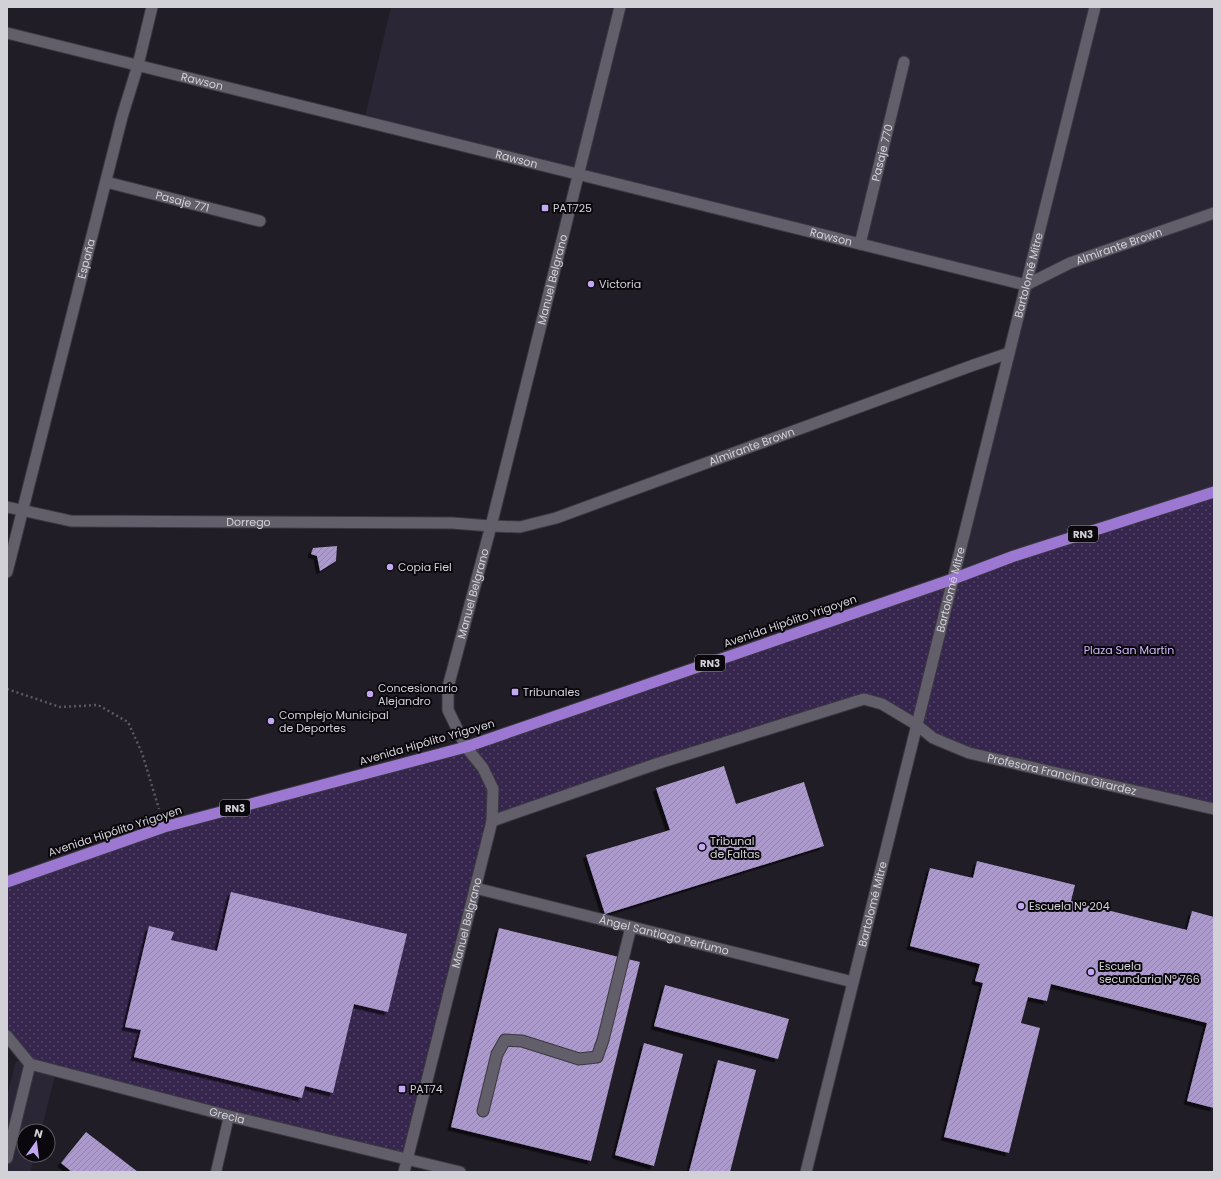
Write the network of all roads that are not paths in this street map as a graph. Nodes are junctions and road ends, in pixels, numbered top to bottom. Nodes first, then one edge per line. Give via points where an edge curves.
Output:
1 (152, 7) edge
2 (620, 7) edge
3 (1095, 7) edge
4 (7, 32) edge
5 (904, 62) dead end
6 (138, 65) junction
7 (578, 174) junction
8 (106, 182) junction
9 (1214, 213) edge
10 (260, 221) dead end
11 (860, 244) junction
12 (1026, 285) junction
13 (1009, 353) junction
14 (1214, 492) edge
15 (7, 507) edge
16 (22, 511) junction
17 (491, 526) junction
18 (7, 572) edge
19 (953, 579) junction
20 (917, 725) junction
21 (466, 747) junction
22 (1214, 809) edge
23 (492, 821) junction
24 (7, 882) edge
25 (475, 888) junction
26 (631, 927) junction
27 (853, 982) junction
28 (7, 1036) edge
29 (30, 1064) junction
30 (483, 1111) dead end
31 (229, 1116) junction
32 (7, 1158) edge
33 (408, 1159) junction
34 (216, 1172) edge
35 (404, 1172) edge
36 (460, 1172) edge
37 (806, 1172) edge

1 - 6 street, España
2 - 7 street, Manuel Belgrano
3 - 12 street, Bartolomé Mitre
4 - 6 street, Rawson
5 - 11 street, Pasaje 770
6 - 7 street, Rawson
6 - 8 street, España
7 - 11 street, Rawson
7 - 17 street, Manuel Belgrano
8 - 10 street, Pasaje 771
8 - 16 street, España
9 - 12 street, Almirante Brown via 1070,263
11 - 12 street, Rawson
12 - 13 street, Bartolomé Mitre
13 - 17 street, Almirante Brown via 556,518 520,527
13 - 19 street, Bartolomé Mitre
14 - 19 highway, Avenida Hipólito Yrigoyen / RN3 via 1014,556
15 - 16 street, Dorrego
16 - 17 street, Dorrego via 71,521 444,523
16 - 18 street, España
17 - 21 street, Manuel Belgrano via 448,688 448,710
19 - 20 street, Bartolomé Mitre
19 - 21 highway, Avenida Hipólito Yrigoyen / RN3
20 - 22 street, Profesora Francina Girardez via 933,738 969,753
20 - 23 street, Profesora Francina Girardez via 882,704 864,699 656,764
20 - 27 street, Bartolomé Mitre
21 - 23 street, Manuel Belgrano via 483,768 493,788
21 - 24 highway, Avenida Hipólito Yrigoyen / RN3 via 164,827
23 - 25 street, Manuel Belgrano
25 - 26 street, Ángel Santiago Perfumo
25 - 33 street, Manuel Belgrano
26 - 27 street, Ángel Santiago Perfumo
26 - 30 street via 597,1057 579,1060 522,1041 505,1040 497,1054
27 - 37 street, Bartolomé Mitre
28 - 29 street
29 - 31 street, Grecia
29 - 32 street
31 - 33 street, Grecia
31 - 34 lane
33 - 35 street, Manuel Belgrano
33 - 36 street, Grecia

